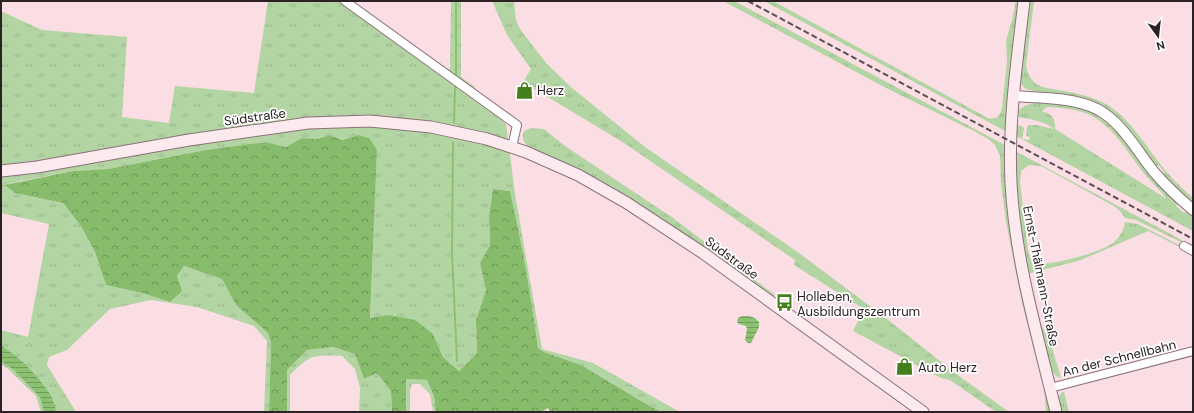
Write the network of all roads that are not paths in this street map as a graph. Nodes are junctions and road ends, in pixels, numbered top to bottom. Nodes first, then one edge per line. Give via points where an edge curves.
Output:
1 (345, 1) edge
2 (1024, 1) edge
3 (1013, 96) junction
4 (512, 147) junction
5 (1, 171) edge
6 (1193, 210) edge
7 (1184, 246) dead end
8 (1193, 251) edge
9 (1193, 351) edge
10 (1050, 388) junction
11 (923, 412) edge
12 (1056, 412) edge

1 - 4 street via 517,125
2 - 3 main road, Ernst-Thälmann-Straße
3 - 6 street via 1075,102 1105,114 1122,130 1155,173
3 - 10 main road, Ernst-Thälmann-Straße via 1010,141 1014,221
4 - 5 main road, Südstraße via 430,127 370,120 308,123
4 - 11 main road, Südstraße via 578,175 627,203 703,254
7 - 8 street
9 - 10 street, An der Schnellbahn
10 - 12 main road, Ernst-Thälmann-Straße

